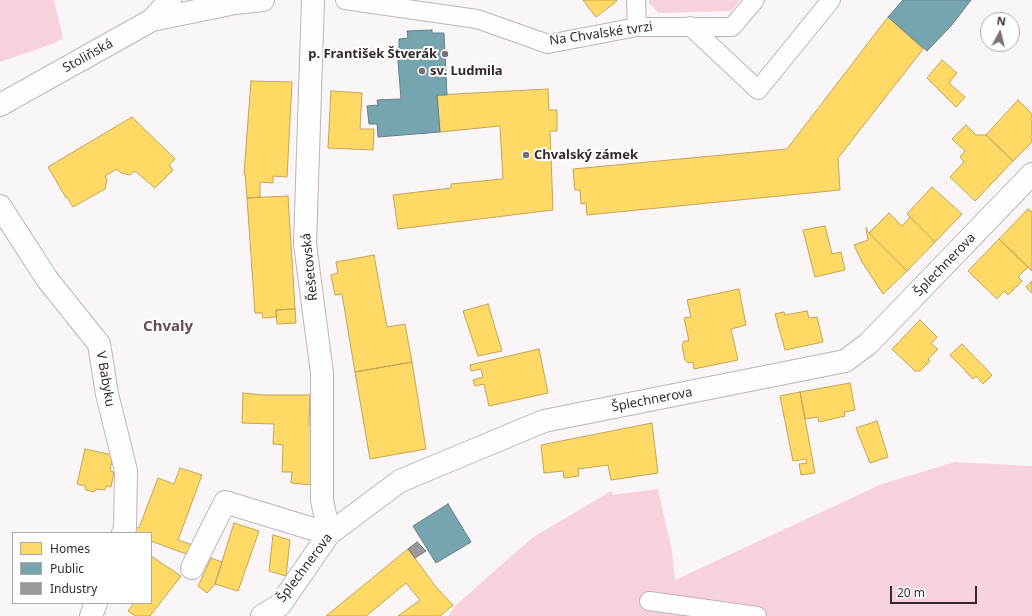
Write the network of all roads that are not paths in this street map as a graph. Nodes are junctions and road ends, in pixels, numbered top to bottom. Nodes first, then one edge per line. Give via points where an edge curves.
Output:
1 (170, 0) edge
2 (263, 0) edge
3 (313, 0) edge
4 (345, 0) edge
5 (636, 0) edge
6 (754, 0) edge
7 (831, 0) edge
8 (152, 20) junction
9 (690, 26) junction
10 (637, 27) junction
11 (0, 104) edge
12 (1032, 174) edge
13 (0, 206) edge
14 (123, 532) edge
15 (329, 534) junction
16 (192, 568) dead end
17 (649, 601) dead end
18 (96, 604) edge
19 (276, 612) edge
20 (91, 616) edge
21 (757, 616) edge

1 - 8 street, Stoliňská
2 - 8 street via 235,3
3 - 15 street, Řešetovská via 306,244 322,373 322,500
4 - 10 lane, Na Chvalské tvrzi via 477,19 548,44
5 - 10 lane
6 - 9 lane, Na Chvalské tvrzi via 732,27
7 - 9 lane via 758,90
8 - 11 street, Stoliňská
9 - 10 lane, Na Chvalské tvrzi
12 - 15 street, Šplechnerova via 868,344 845,361 544,421 400,482
13 - 14 street, V Babyku via 47,279 99,344 107,394 126,471
15 - 16 street via 225,502
15 - 19 street, Šplechnerova
17 - 21 lane
18 - 20 street

